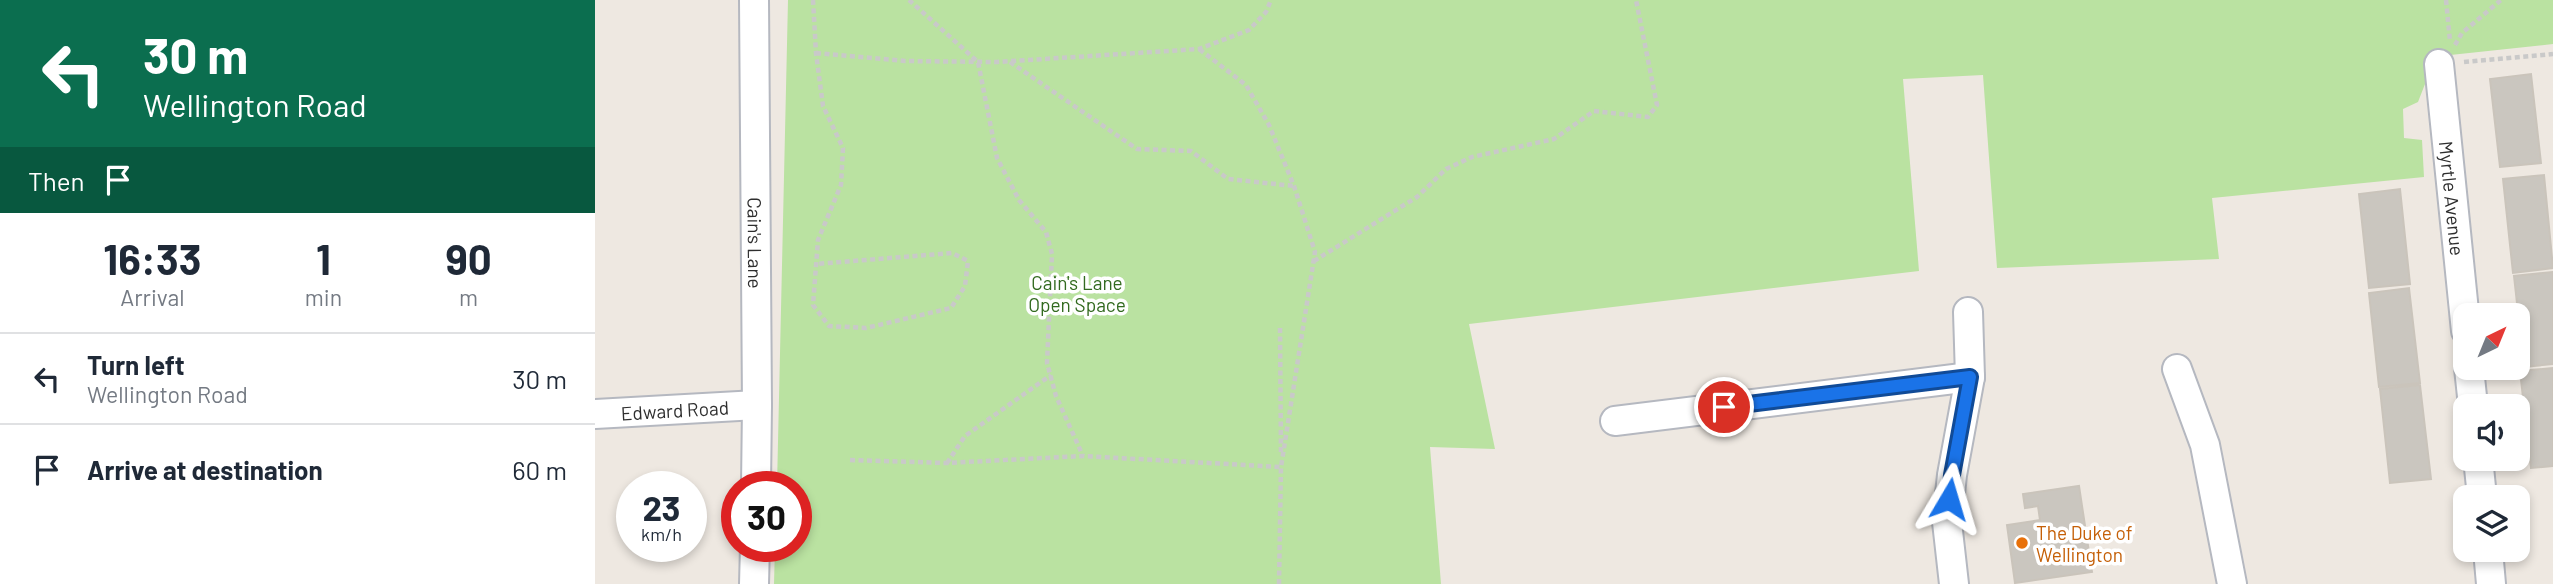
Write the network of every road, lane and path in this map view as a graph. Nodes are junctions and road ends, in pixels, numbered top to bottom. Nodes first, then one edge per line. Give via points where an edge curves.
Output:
1 (754, 0) edge
2 (813, 0) edge
3 (909, 0) edge
4 (1271, 0) edge
5 (1636, 0) edge
6 (2446, 0) edge
7 (2501, 0) edge
8 (1199, 49) junction
9 (815, 52) junction
10 (2553, 54) edge
11 (978, 61) junction
12 (1009, 61) junction
13 (2439, 64) joint
14 (1294, 186) junction
15 (1313, 261) junction
16 (817, 264) junction
17 (2463, 303) edge
18 (1968, 312) dead end
19 (1280, 328) dead end
20 (2176, 369) dead end
21 (1051, 375) junction
22 (1970, 377) junction
23 (757, 405) junction
24 (595, 414) edge
25 (1615, 421) dead end
26 (1083, 456) junction
27 (850, 460) dead end
28 (947, 463) junction
29 (1281, 467) junction
30 (756, 471) edge
31 (754, 562) edge
32 (2489, 562) edge
33 (754, 584) edge
34 (1279, 584) edge
35 (1954, 584) edge
36 (2232, 584) edge
37 (2491, 584) edge

1 - 23 street, Cain's Lane
2 - 9 path
3 - 11 path
4 - 8 path via 1249,30
5 - 15 path via 1657,105 1648,117 1594,111 1554,139 1472,157 1446,169 1417,197
6 - 7 path via 2451,51 2462,33
8 - 12 path
8 - 14 path via 1246,85 1269,125
9 - 11 path via 905,61
9 - 16 path via 823,106 843,148 841,185 818,240
10 - 13 path
11 - 12 path
11 - 21 path via 997,158 1019,200 1046,232 1052,254 1047,363
12 - 14 path via 1137,149 1191,151 1228,179
13 - 17 street, Myrtle Avenue
14 - 15 path via 1315,252
15 - 29 path
16 - 16 path via 813,305 829,326 866,328 951,308 965,286 968,261 952,253
18 - 22 street
19 - 29 path
20 - 36 street via 2205,445
21 - 26 path
21 - 28 path via 965,436
22 - 25 street
22 - 35 street via 1947,522
23 - 24 street, Edward Road
23 - 30 street, Cain's Lane
26 - 28 path
26 - 29 path
27 - 28 path
29 - 34 path
31 - 33 street
32 - 37 street

